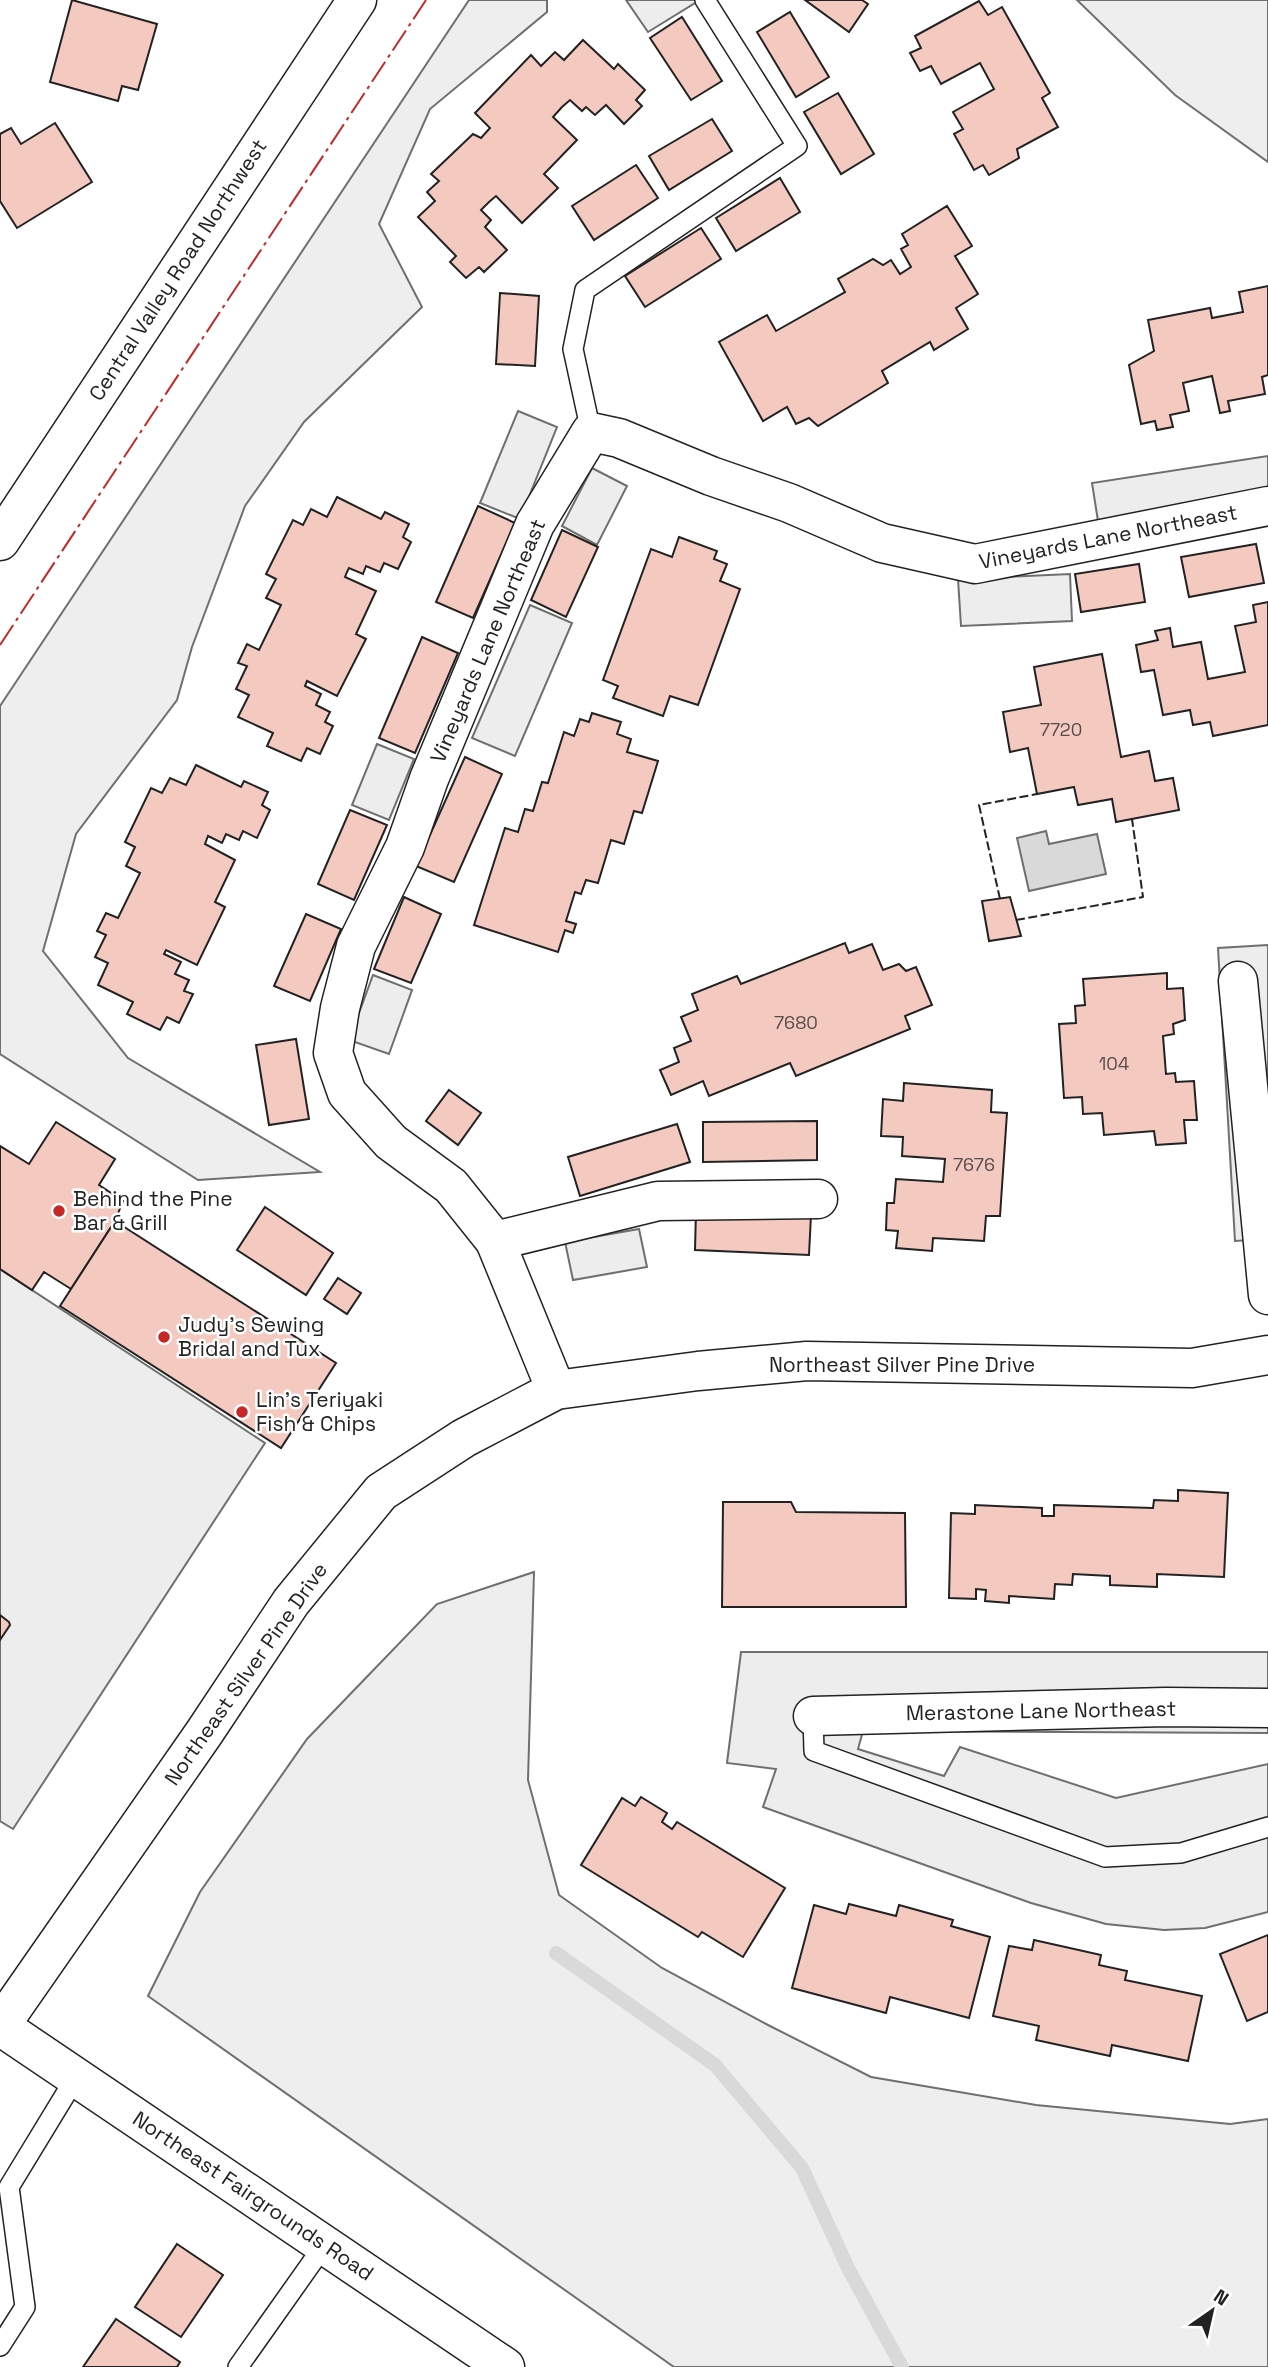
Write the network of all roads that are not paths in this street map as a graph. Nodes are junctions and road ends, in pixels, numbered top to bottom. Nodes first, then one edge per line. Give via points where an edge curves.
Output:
1 (357, 0) edge
2 (705, 0) edge
3 (591, 432) junction
4 (1268, 506) edge
5 (0, 541) edge
6 (1238, 981) dead end
7 (818, 1199) dead end
8 (495, 1241) junction
9 (1268, 1295) edge
10 (1268, 1355) edge
11 (556, 1391) junction
12 (1268, 1708) edge
13 (813, 1716) joint
14 (1268, 1827) edge
15 (0, 2026) edge
16 (76, 2077) junction
17 (5, 2184) edge
18 (325, 2244) junction
19 (0, 2346) edge
20 (238, 2367) edge
21 (505, 2367) edge

1 - 5 street, Central Valley Road Northwest
2 - 3 lane via 797,146 585,290 573,349
3 - 4 street, Vineyards Lane Northeast via 619,438 882,543 975,564
3 - 8 street, Vineyards Lane Northeast via 536,524 405,847 356,946 333,1054 346,1093 391,1142 451,1186
6 - 9 street
7 - 8 street via 659,1201
8 - 11 street, Vineyards Lane Northeast
10 - 11 street, Northeast Silver Pine Drive via 1192,1368 807,1361
11 - 15 street, Northeast Silver Pine Drive via 464,1438 381,1492 291,1602
12 - 13 street, Merastone Lane Northeast
13 - 14 lane via 814,1751 1105,1857 1181,1853
15 - 16 street, Northeast Fairgrounds Road
16 - 17 lane
16 - 18 street, Northeast Fairgrounds Road
17 - 19 lane via 25,2307
18 - 20 lane
18 - 21 street, Northeast Fairgrounds Road

